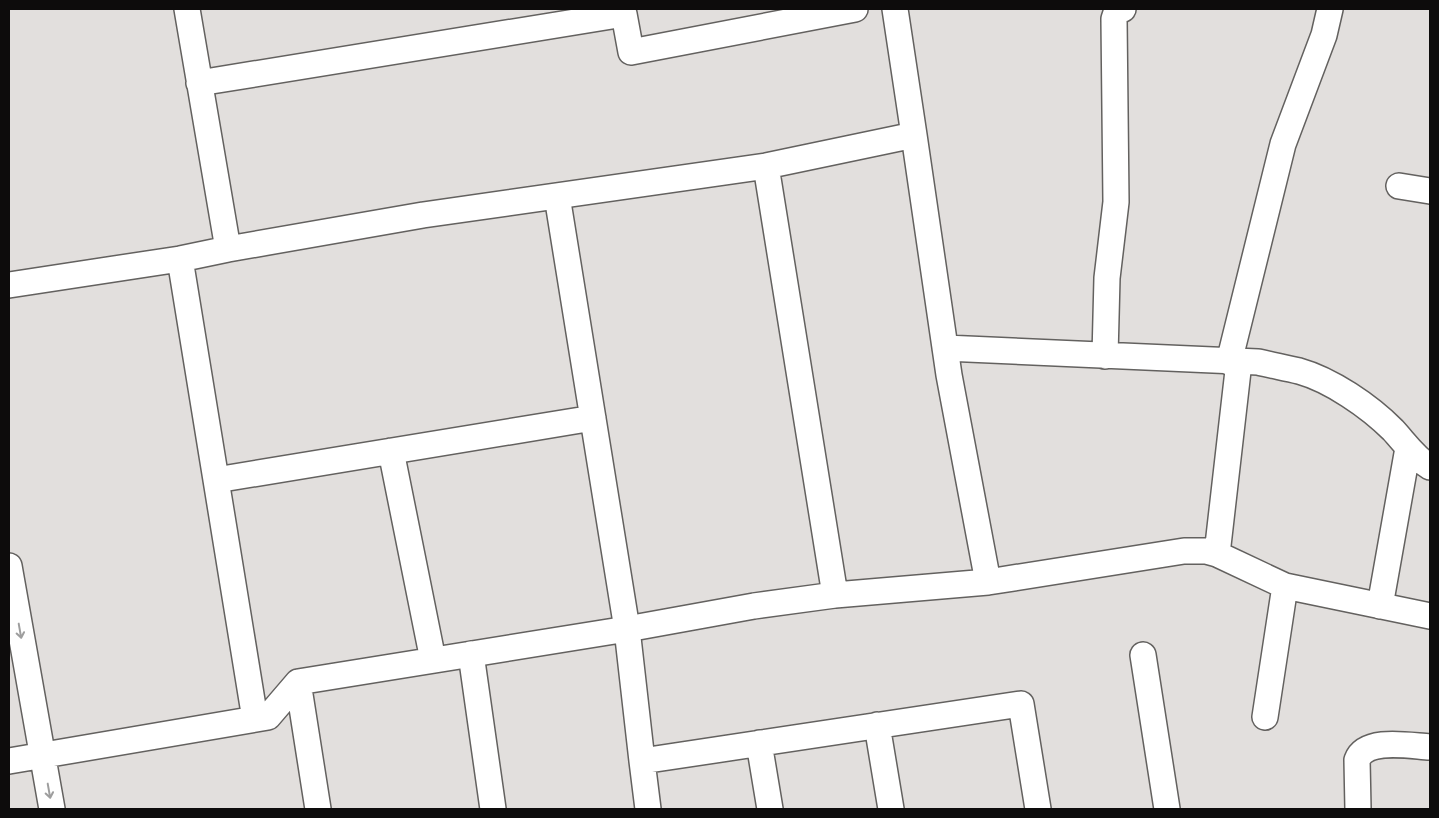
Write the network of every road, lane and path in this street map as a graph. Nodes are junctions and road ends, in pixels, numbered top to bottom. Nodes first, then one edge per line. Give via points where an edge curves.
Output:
1 (187, 9) edge
2 (855, 9) edge
3 (895, 9) edge
4 (1123, 9) edge
5 (1330, 9) edge
6 (769, 17) edge
7 (199, 83) junction
8 (914, 135) junction
9 (766, 166) junction
10 (1398, 186) dead end
11 (1430, 191) edge
12 (557, 196) junction
13 (228, 249) junction
14 (180, 259) junction
15 (9, 285) edge
16 (945, 348) junction
17 (1105, 356) junction
18 (1234, 362) junction
19 (593, 418) junction
20 (1408, 448) junction
21 (391, 451) junction
22 (1430, 468) edge
23 (216, 480) junction
24 (1217, 554) junction
25 (9, 566) edge
26 (988, 582) junction
27 (1285, 586) junction
28 (835, 595) junction
29 (1380, 606) junction
30 (1430, 616) edge
31 (627, 629) junction
32 (471, 654) junction
33 (1143, 655) dead end
34 (432, 660) junction
35 (298, 682) junction
36 (1265, 717) dead end
37 (256, 719) junction
38 (877, 725) junction
39 (759, 743) junction
40 (1430, 747) edge
41 (42, 755) junction
42 (9, 761) edge
43 (642, 761) junction
44 (52, 809) edge
45 (318, 809) edge
46 (493, 809) edge
47 (648, 809) edge
48 (770, 809) edge
49 (891, 809) edge
50 (1038, 809) edge
51 (1167, 809) edge
52 (1358, 809) edge

1 - 7 street
2 - 6 street
3 - 8 street
4 - 17 street via 1117,10 1114,19 1116,202 1107,278
5 - 18 street via 1324,35 1283,144
6 - 7 street via 631,52 624,14
7 - 13 street
8 - 9 street
8 - 16 street
9 - 12 street
9 - 28 street
10 - 11 street
12 - 13 street via 423,215
12 - 19 street
13 - 14 street
14 - 15 street
14 - 23 street
16 - 17 street
16 - 26 street
17 - 18 street
18 - 20 street via 1258,362 1328,382 1392,429
18 - 24 street
19 - 21 street
19 - 31 street
20 - 22 street
20 - 29 street
21 - 23 street
21 - 34 street
23 - 37 street
24 - 26 street via 1184,551
24 - 27 street
25 -> 41 street
26 - 28 street
27 - 29 street
27 - 36 street
28 - 31 street
29 - 30 street
31 - 32 street
31 - 43 street
32 - 34 street
32 - 46 street
33 - 51 street
34 - 35 street
35 - 37 street via 268,716
35 - 45 street
37 - 41 street
38 - 39 street
38 - 49 street
38 - 50 street via 1021,704
39 - 43 street
39 - 48 street
40 - 52 street via 1376,745 1365,749 1357,760
41 - 42 street
41 -> 44 street
43 - 47 street

